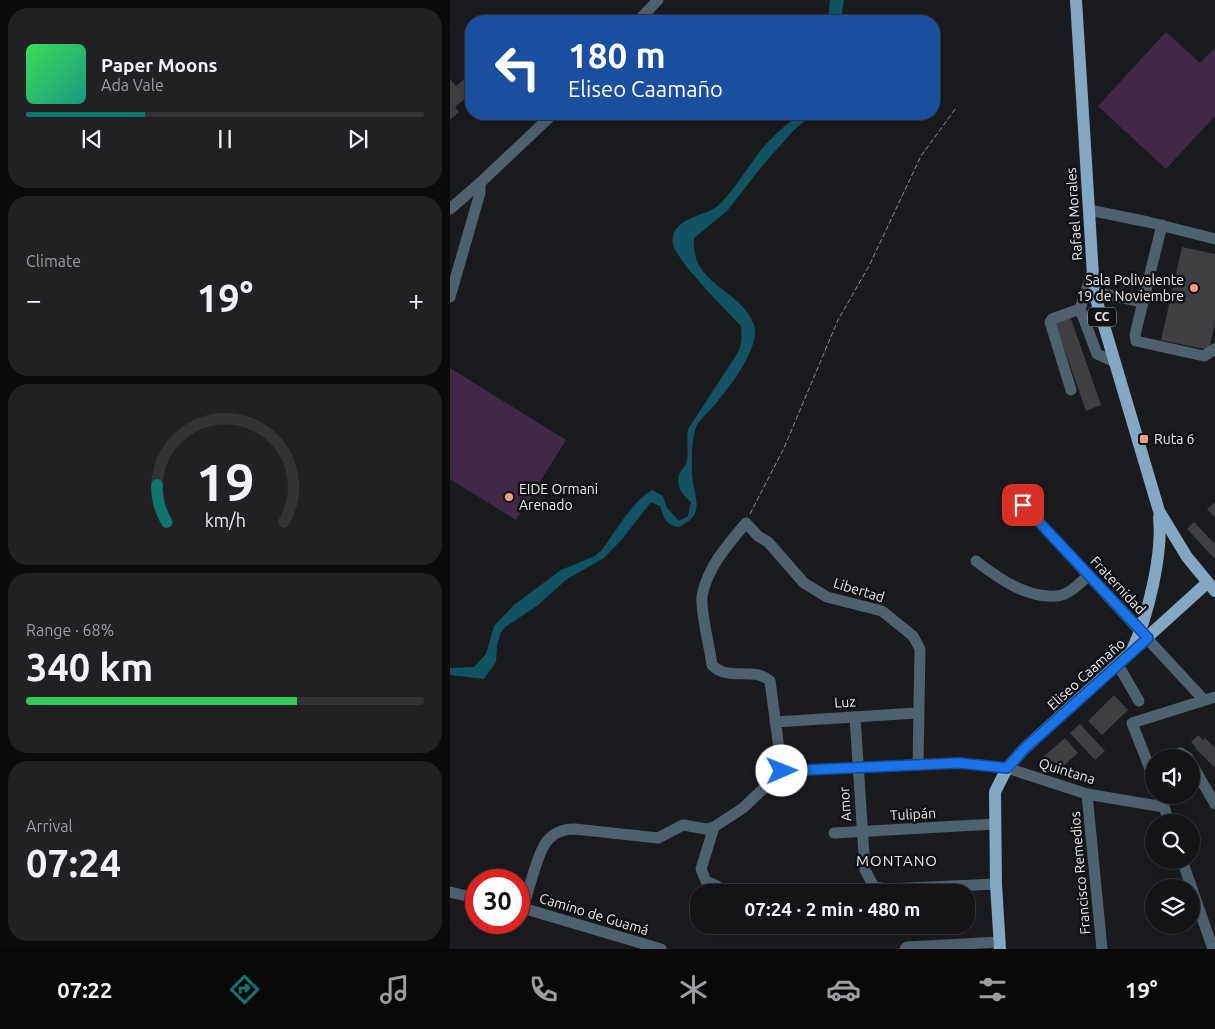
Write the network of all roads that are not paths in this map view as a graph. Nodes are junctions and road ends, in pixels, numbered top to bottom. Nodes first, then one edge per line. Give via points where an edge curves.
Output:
1 (658, 0) edge
2 (1076, 0) edge
3 (644, 15) edge
4 (547, 120) edge
5 (480, 183) junction
6 (450, 208) edge
7 (1089, 210) junction
8 (1162, 225) junction
9 (1215, 239) edge
10 (1093, 269) junction
11 (1094, 292) junction
12 (450, 297) edge
13 (1143, 302) junction
14 (1080, 309) junction
15 (1215, 349) edge
16 (1115, 362) junction
17 (1071, 390) dead end
18 (1010, 491) dead end
19 (1159, 511) junction
20 (976, 561) dead end
21 (1089, 575) junction
22 (1212, 583) edge
23 (1145, 634) junction
24 (1118, 665) junction
25 (1210, 699) edge
26 (1139, 701) dead end
27 (918, 713) junction
28 (856, 717) junction
29 (775, 722) junction
30 (1145, 752) edge
31 (918, 765) junction
32 (858, 768) junction
33 (1007, 768) junction
34 (782, 771) junction
35 (1200, 778) edge
36 (1087, 794) junction
37 (1163, 804) edge
38 (1215, 804) edge
39 (1164, 807) junction
40 (1167, 814) edge
41 (994, 824) junction
42 (714, 827) junction
43 (862, 832) junction
44 (834, 833) dead end
45 (1185, 869) edge
46 (530, 883) edge
47 (713, 884) edge
48 (996, 884) junction
49 (450, 892) edge
50 (465, 895) edge
51 (530, 911) edge
52 (1000, 945) edge
53 (661, 949) edge
54 (905, 949) edge
55 (1102, 949) edge
56 (1214, 949) edge

1 - 3 street
2 - 7 main road, Rafael Morales / CC
4 - 5 street
5 - 6 street
5 - 12 street via 480,193
7 - 8 street
7 - 10 main road, Rafael Morales / CC
8 - 9 street
8 - 13 street
10 - 11 main road, Rafael Morales / CC
10 - 14 street
11 - 13 street
11 - 16 main road, Rafael Morales / CC
13 - 15 street via 1136,340 1204,356
14 - 16 street via 1097,354
14 - 17 street via 1050,322
16 - 19 main road, Rafael Morales / CC
18 - 21 street, Fraternidad
19 - 22 main road, Rafael Morales / CC via 1187,558
19 - 23 main road via 1161,535
20 - 21 street via 1000,580 1037,595 1058,596 1070,591
21 - 23 street, Fraternidad
22 - 23 main road, Eliseo Caamaño
23 - 24 main road, Eliseo Caamaño
23 - 25 street, Fraternidad
24 - 26 street
24 - 33 main road, Eliseo Caamaño
25 - 30 street via 1132,723
27 - 28 street, Luz
27 - 29 street, Libertad via 920,649 913,636 882,611 827,597 809,586 768,542 746,524 717,562 702,597 712,665 724,674 761,675 770,681
27 - 31 street, Libertad
28 - 29 street, Luz
28 - 32 street, Amor
29 - 34 street
31 - 32 street, Quintana
31 - 33 street, Quintana via 959,763
32 - 34 street, Quintana
32 - 43 street, Amor
33 - 36 street, Quintana
33 - 41 main road, Eliseo Caamaño via 995,792
34 - 42 street via 743,808
35 - 38 street
36 - 39 street, Quintana
36 - 55 street, Francisco Remedios
37 - 39 street
39 - 40 street
41 - 43 street, Tulipán
41 - 48 main road, Eliseo Caamaño
42 - 46 street via 683,826 658,838 565,829 544,844
42 - 47 street via 701,869 706,881
43 - 44 street, Tulipán
43 - 48 street, Amor via 865,870 874,887
45 - 56 street
48 - 52 main road, Eliseo Caamaño
49 - 50 street
51 - 53 street, Camino de Guamá
52 - 54 street

